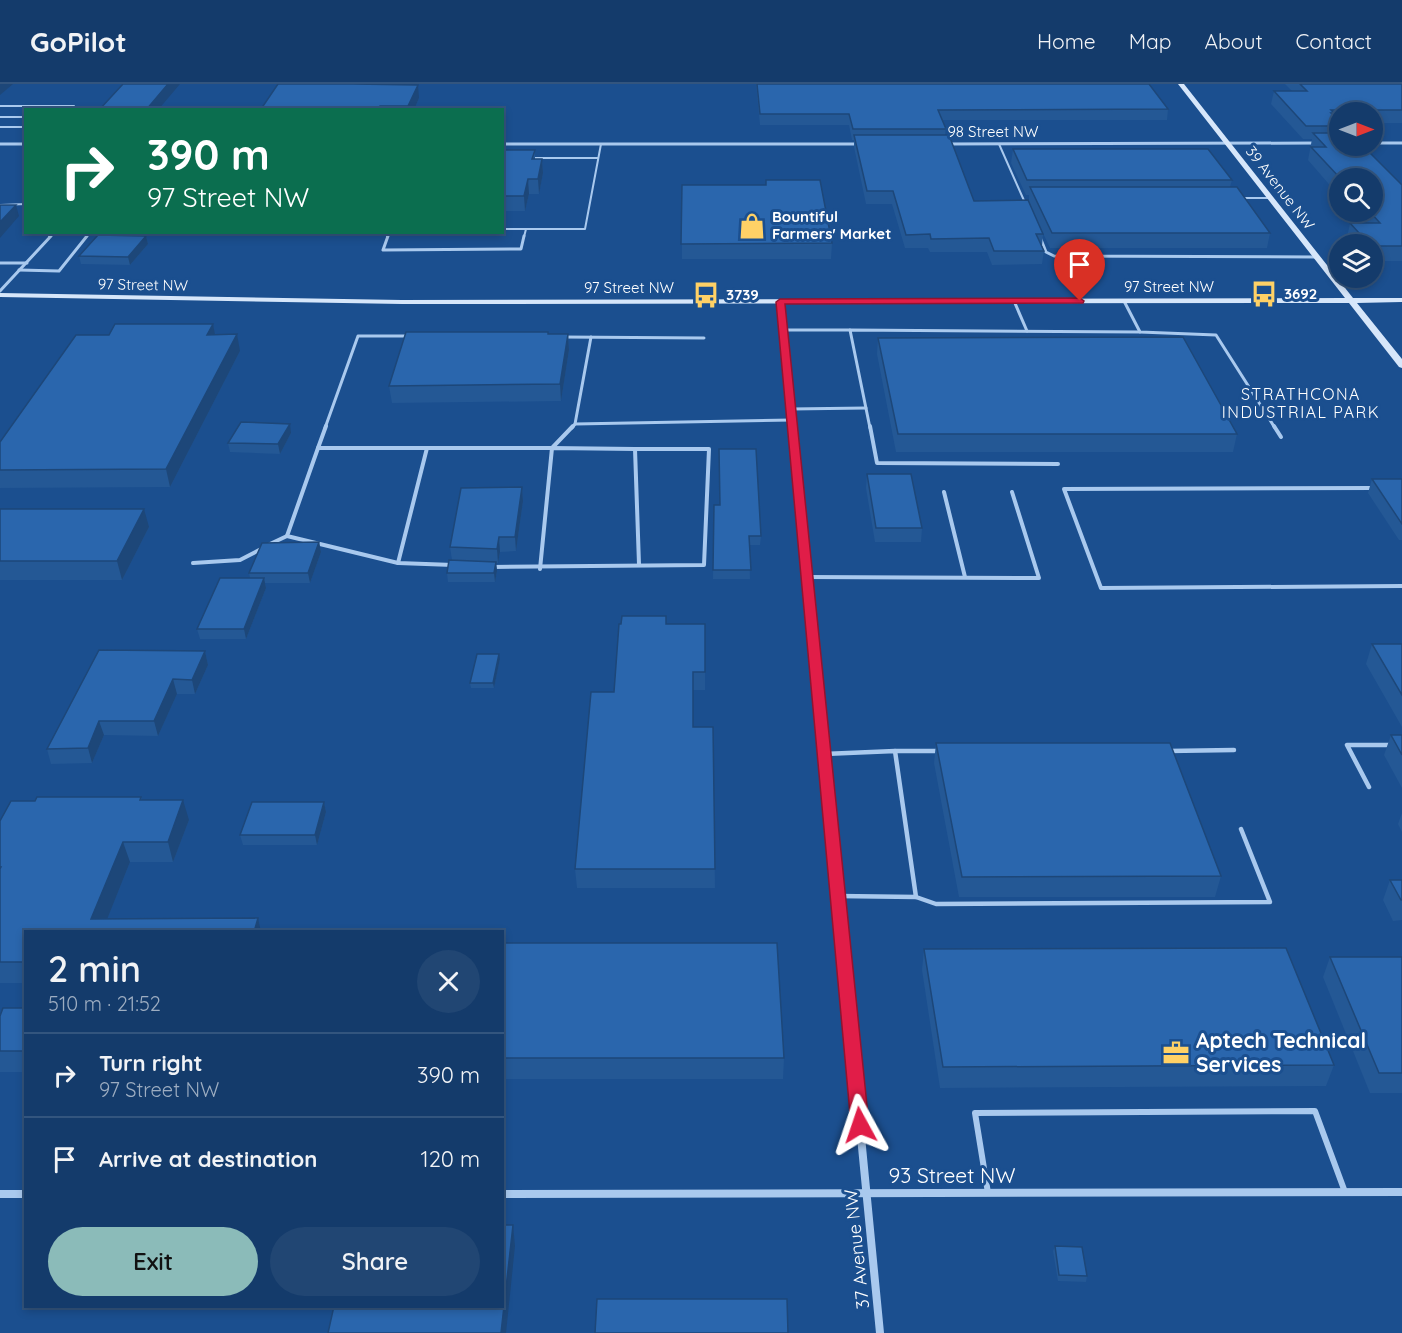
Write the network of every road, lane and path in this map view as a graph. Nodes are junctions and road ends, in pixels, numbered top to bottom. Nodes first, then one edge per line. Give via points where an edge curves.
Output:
1 (1181, 84) edge
2 (0, 106) edge
3 (72, 108) edge
4 (0, 117) edge
5 (24, 117) edge
6 (0, 127) edge
7 (24, 127) edge
8 (1383, 143) edge
9 (1402, 143) edge
10 (0, 144) edge
11 (24, 144) edge
12 (504, 144) edge
13 (601, 144) junction
14 (868, 144) edge
15 (940, 144) edge
16 (999, 144) junction
17 (1170, 144) junction
18 (1228, 144) junction
19 (1328, 144) edge
20 (1174, 150) edge
21 (1004, 156) junction
22 (1016, 156) edge
23 (526, 158) edge
24 (598, 158) junction
25 (1023, 198) junction
26 (1034, 198) edge
27 (1235, 198) edge
28 (1271, 198) junction
29 (0, 204) edge
30 (24, 204) edge
31 (1027, 209) edge
32 (504, 229) edge
33 (526, 229) junction
34 (1037, 230) edge
35 (52, 234) edge
36 (88, 234) edge
37 (388, 234) edge
38 (1317, 257) junction
39 (0, 263) edge
40 (27, 263) junction
41 (19, 270) junction
42 (0, 293) edge
43 (1351, 300) junction
44 (1402, 300) edge
45 (1014, 301) junction
46 (1124, 301) junction
47 (780, 302) junction
48 (783, 330) junction
49 (850, 330) junction
50 (1027, 331) junction
51 (1140, 332) junction
52 (417, 336) edge
53 (556, 337) edge
54 (591, 338) junction
55 (705, 338) dead end
56 (1402, 365) edge
57 (866, 408) junction
58 (791, 409) junction
59 (792, 420) junction
60 (575, 424) junction
61 (1281, 437) dead end
62 (318, 448) junction
63 (427, 448) junction
64 (552, 448) junction
65 (635, 449) junction
66 (1058, 464) dead end
67 (1380, 488) edge
68 (944, 492) dead end
69 (1012, 492) dead end
70 (286, 536) junction
71 (193, 563) dead end
72 (398, 563) junction
73 (639, 564) junction
74 (457, 566) edge
75 (481, 567) edge
76 (540, 569) junction
77 (807, 577) junction
78 (965, 577) junction
79 (1402, 586) edge
80 (1402, 745) edge
81 (1234, 750) dead end
82 (895, 751) junction
83 (954, 751) edge
84 (1164, 751) edge
85 (824, 754) junction
86 (1369, 787) dead end
87 (1241, 829) dead end
88 (838, 896) junction
89 (916, 897) junction
90 (1345, 1192) junction
91 (1402, 1192) edge
92 (0, 1194) edge
93 (24, 1194) edge
94 (504, 1194) edge
95 (867, 1194) junction
96 (988, 1194) junction
97 (880, 1333) edge

1 - 18 street, 39 Avenue NW
2 - 3 lane
4 - 5 lane
6 - 7 lane
8 - 9 street
10 - 11 street
12 - 13 street
13 - 14 street
13 - 24 lane
15 - 16 street, 98 Street NW
16 - 17 street, 98 Street NW
16 - 21 lane
17 - 18 street, 98 Street NW
17 - 20 lane
18 - 19 street, 98 Street NW
18 - 28 street, 39 Avenue NW
21 - 22 lane
21 - 25 lane
23 - 24 lane
24 - 33 lane via 585,229
25 - 26 lane
25 - 31 lane
27 - 28 lane
28 - 38 street, 39 Avenue NW
29 - 30 lane
32 - 33 lane
33 - 37 lane via 521,249 383,250
34 - 38 lane via 1046,252 1054,256
35 - 40 lane
36 - 41 lane via 59,271
38 - 43 street, 39 Avenue NW
39 - 40 lane
40 - 41 lane
41 - 42 lane
42 - 47 street, 97 Street NW via 402,302
43 - 44 street, 97 Street NW
43 - 46 street, 97 Street NW
43 - 56 street, 39 Avenue NW
45 - 46 street, 97 Street NW
45 - 47 street, 97 Street NW
45 - 50 lane
46 - 51 lane
47 - 48 street, 37 Avenue NW
48 - 49 lane
48 - 58 street, 37 Avenue NW
49 - 50 lane
49 - 57 lane
50 - 51 lane
51 - 61 lane via 1216,334
52 - 62 lane via 358,336
53 - 54 lane
54 - 55 lane
54 - 60 lane
57 - 58 lane
57 - 66 lane via 877,463
58 - 59 street, 37 Avenue NW
59 - 60 lane
59 - 77 street, 37 Avenue NW
60 - 64 lane
62 - 63 lane
62 - 70 lane
63 - 64 lane
63 - 72 lane
64 - 65 lane
64 - 76 lane
65 - 73 lane
65 - 73 lane via 709,449 704,565
67 - 79 lane via 1065,489 1101,588
68 - 78 lane
69 - 78 lane via 1039,578
70 - 71 lane via 240,560
70 - 72 lane
72 - 74 lane
73 - 76 lane
75 - 76 lane
77 - 78 lane
77 - 85 street, 37 Avenue NW
80 - 86 lane via 1347,745
81 - 84 lane
82 - 83 lane
82 - 85 lane
82 - 89 lane
85 - 88 street, 37 Avenue NW
87 - 89 lane via 1270,902 936,904
88 - 89 lane
88 - 95 street, 37 Avenue NW
90 - 91 street, 93 Street NW
90 - 96 street, 93 Street NW
90 - 96 lane via 1315,1111 975,1113
92 - 93 street
94 - 95 street, 93 Street NW
95 - 96 street, 93 Street NW
95 - 97 street, 37 Avenue NW

